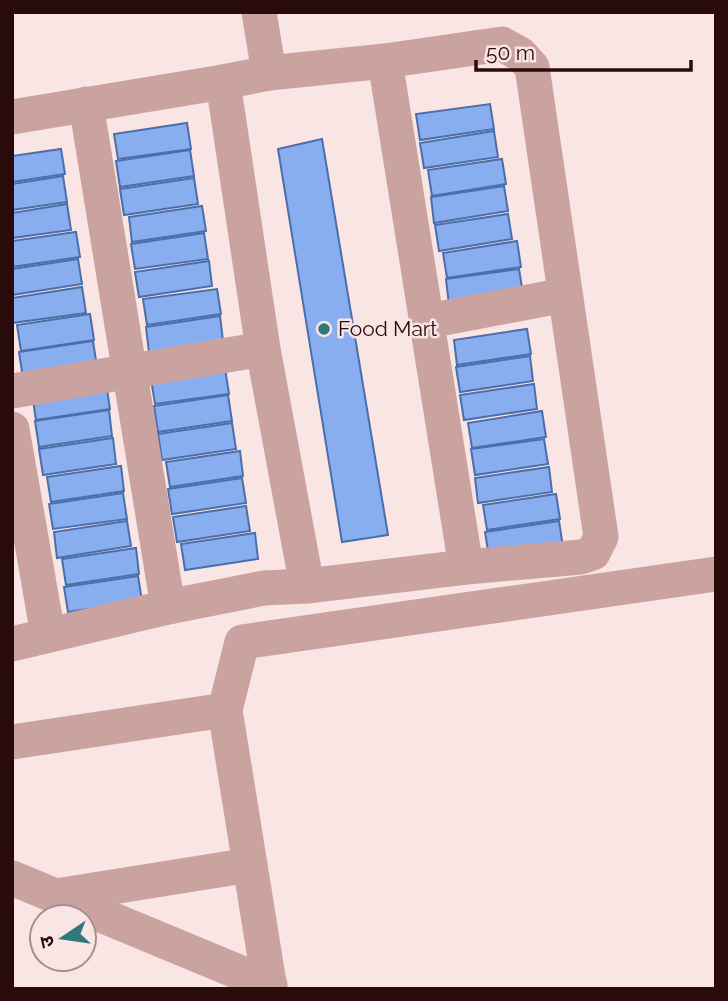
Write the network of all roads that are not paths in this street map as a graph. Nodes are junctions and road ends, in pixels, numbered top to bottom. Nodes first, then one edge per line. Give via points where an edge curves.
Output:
1 (259, 12) edge
2 (385, 61) junction
3 (269, 73) junction
4 (223, 82) junction
5 (86, 104) junction
6 (12, 117) edge
7 (565, 295) junction
8 (428, 321) junction
9 (264, 349) junction
10 (130, 373) junction
11 (12, 391) edge
12 (12, 429) edge
13 (466, 567) junction
14 (716, 574) edge
15 (307, 586) junction
16 (168, 607) junction
17 (48, 635) junction
18 (12, 644) edge
19 (225, 710) junction
20 (12, 742) edge
21 (250, 865) junction
22 (12, 877) edge
23 (56, 896) junction
24 (270, 987) edge

1 - 3 street
2 - 3 street
2 - 7 street via 502,44 532,67
2 - 8 street
3 - 4 street
4 - 5 street
4 - 9 street
5 - 6 street
5 - 10 street
7 - 8 street
7 - 13 street via 601,537 593,553 581,558
8 - 13 street
9 - 10 street
9 - 15 street
10 - 11 street
10 - 16 street
12 - 17 street
13 - 15 street
14 - 19 street via 242,642
15 - 16 street via 264,588
16 - 17 street
17 - 18 street
19 - 20 street
19 - 21 street
21 - 23 street
21 - 24 street
22 - 23 street
23 - 24 street

